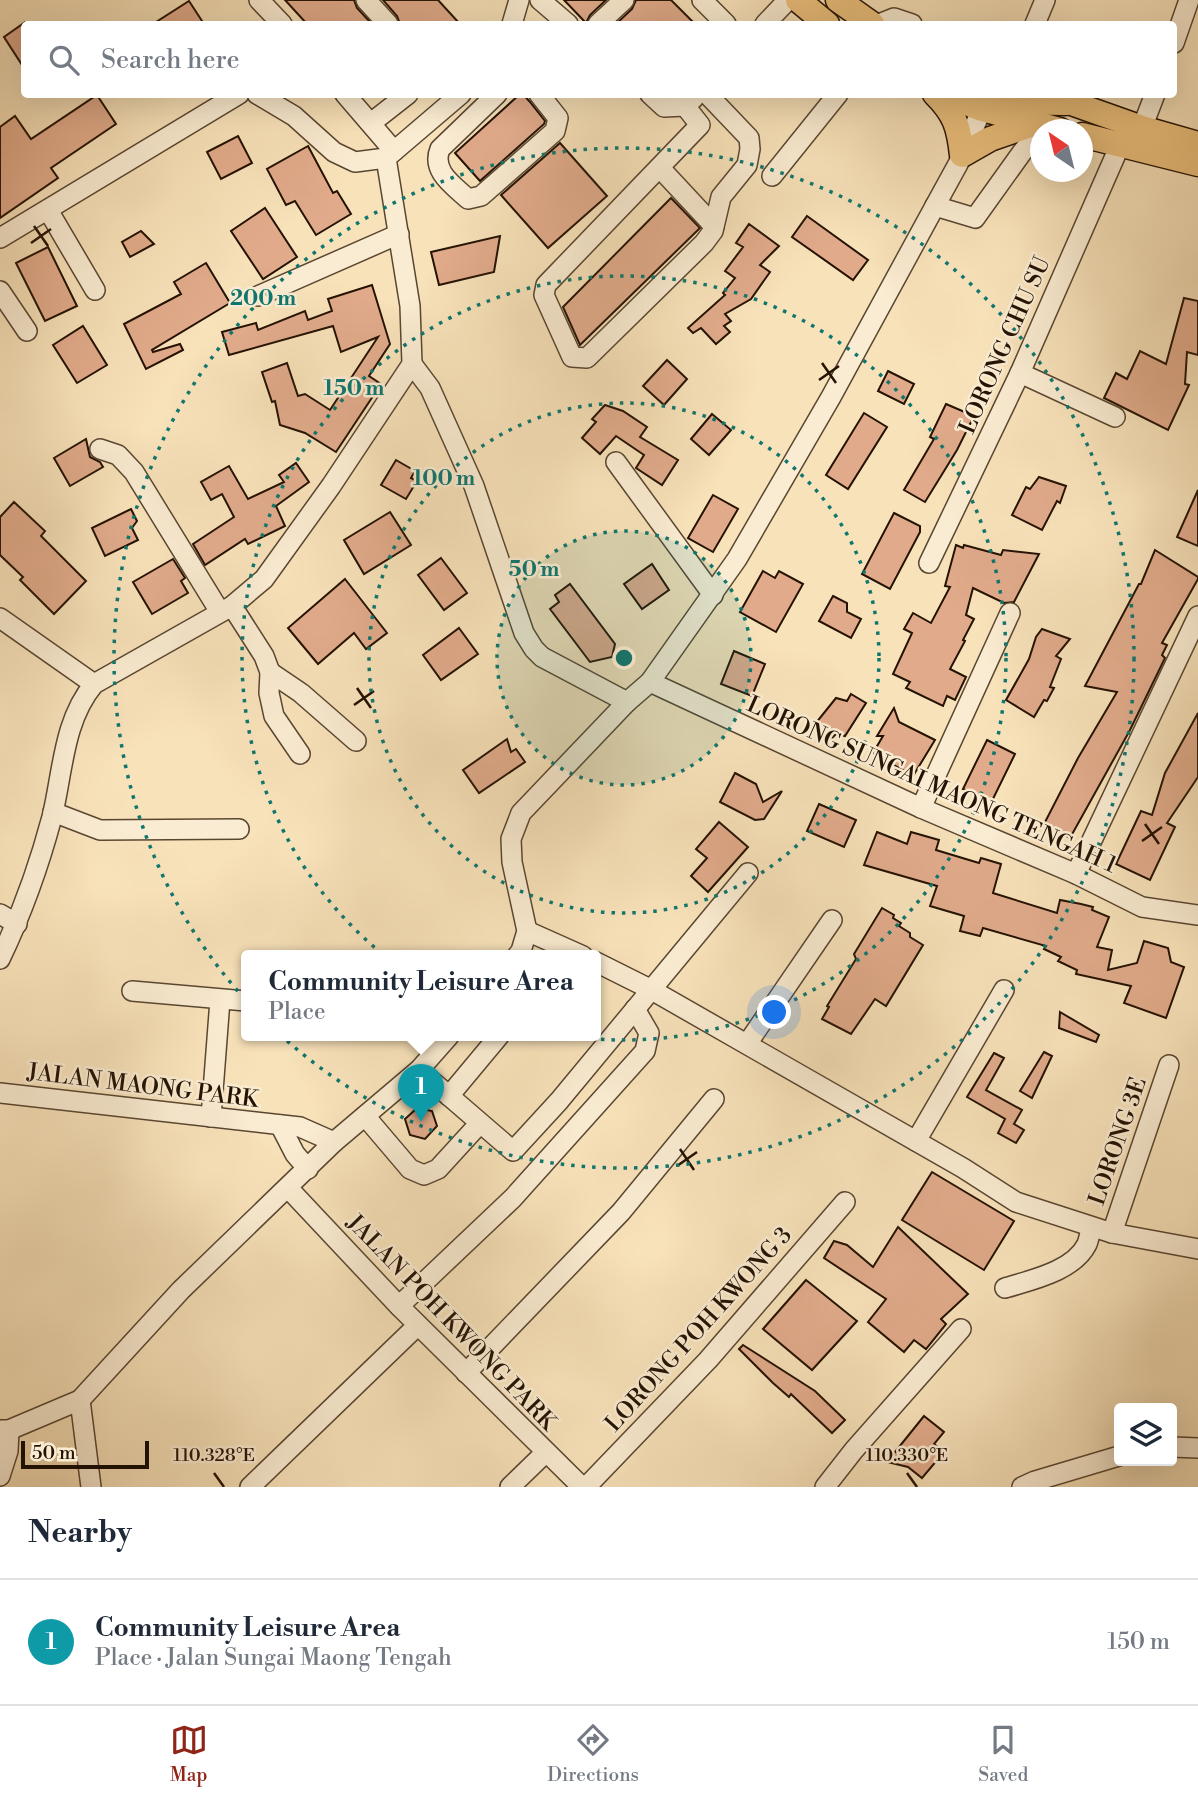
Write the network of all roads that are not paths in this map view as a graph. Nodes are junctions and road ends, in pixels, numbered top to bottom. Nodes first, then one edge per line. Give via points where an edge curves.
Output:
1 (259, 0) edge
2 (366, 0) edge
3 (519, 0) edge
4 (540, 0) edge
5 (624, 0) edge
6 (702, 0) edge
7 (788, 0) edge
8 (797, 0) edge
9 (838, 0) edge
10 (1045, 0) edge
11 (1189, 0) edge
12 (279, 21) edge
13 (385, 21) edge
14 (513, 21) edge
15 (564, 21) edge
16 (601, 21) edge
17 (723, 21) edge
18 (768, 21) edge
19 (823, 21) edge
20 (868, 21) edge
21 (1036, 21) edge
22 (1177, 34) edge
23 (232, 98) edge
24 (264, 98) edge
25 (349, 98) edge
26 (403, 98) edge
27 (456, 98) edge
28 (493, 98) edge
29 (542, 98) edge
30 (654, 98) edge
31 (835, 98) edge
32 (939, 98) edge
33 (962, 98) edge
34 (1056, 98) edge
35 (1153, 98) edge
36 (691, 100) edge
37 (713, 101) edge
38 (980, 102) edge
39 (1070, 104) junction
40 (1030, 122) edge
41 (371, 123) junction
42 (700, 125) junction
43 (1142, 128) junction
44 (1030, 131) edge
45 (1093, 138) edge
46 (1030, 144) edge
47 (1198, 144) edge
48 (1120, 145) junction
49 (390, 154) junction
50 (962, 155) junction
51 (1198, 164) edge
52 (660, 169) junction
53 (772, 177) dead end
54 (935, 206) junction
55 (48, 210) junction
56 (714, 226) junction
57 (399, 234) junction
58 (0, 238) edge
59 (0, 290) edge
60 (95, 290) dead end
61 (257, 296) dead end
62 (27, 331) dead end
63 (412, 364) junction
64 (1020, 373) junction
65 (1115, 416) dead end
66 (100, 449) dead end
67 (617, 462) dead end
68 (929, 563) dead end
69 (713, 595) junction
70 (226, 609) junction
71 (1010, 613) dead end
72 (1198, 615) edge
73 (0, 618) edge
74 (270, 671) junction
75 (650, 682) junction
76 (93, 684) junction
77 (627, 702) junction
78 (356, 741) dead end
79 (300, 754) dead end
80 (921, 807) junction
81 (53, 812) junction
82 (239, 829) dead end
83 (748, 873) dead end
84 (1076, 874) junction
85 (1198, 915) edge
86 (8, 919) edge
87 (832, 920) dead end
88 (527, 931) junction
89 (521, 950) edge
90 (570, 950) edge
91 (0, 959) edge
92 (601, 964) edge
93 (650, 989) junction
94 (1004, 990) dead end
95 (132, 991) dead end
96 (220, 1000) junction
97 (241, 1001) edge
98 (635, 1009) junction
99 (445, 1041) edge
100 (495, 1041) edge
101 (747, 1044) junction
102 (1169, 1065) dead end
103 (419, 1070) junction
104 (0, 1093) edge
105 (449, 1096) junction
106 (714, 1099) dead end
107 (365, 1116) junction
108 (211, 1117) junction
109 (480, 1123) junction
110 (281, 1125) junction
111 (916, 1141) junction
112 (334, 1142) junction
113 (513, 1151) junction
114 (308, 1169) junction
115 (536, 1172) junction
116 (289, 1189) junction
117 (845, 1202) dead end
118 (1091, 1228) junction
119 (1112, 1233) junction
120 (1198, 1248) edge
121 (1005, 1288) dead end
122 (399, 1306) junction
123 (418, 1325) junction
124 (961, 1329) dead end
125 (466, 1373) junction
126 (79, 1400) junction
127 (5, 1430) edge
128 (1177, 1447) edge
129 (1198, 1448) edge
130 (545, 1452) junction
131 (1114, 1457) edge
132 (0, 1476) edge
133 (91, 1487) edge
134 (250, 1487) edge
135 (510, 1487) edge
136 (584, 1487) edge
137 (825, 1487) edge
138 (1022, 1487) edge

1 - 12 street
2 - 13 street
3 - 14 street
4 - 15 street
5 - 16 street
6 - 17 street
7 - 18 street
8 - 19 main road
9 - 20 main road
10 - 21 street
11 - 22 street
23 - 55 street
24 - 49 street via 294,116 334,152 355,162
25 - 41 street
26 - 41 street
27 - 49 street
28 - 29 street via 436,158 440,172 468,199 481,196 555,131 558,118
30 - 36 street via 664,107
31 - 53 street
32 - 50 main road via 959,130
33 - 38 main road
34 - 39 main road
35 - 43 street
36 - 42 street
37 - 42 street
37 - 56 street via 749,138 750,149 747,165 721,197
38 - 39 main road
38 - 40 main road
38 - 50 street
39 - 43 main road
41 - 49 street
42 - 52 street
43 - 47 main road
44 - 50 main road via 990,139
45 - 48 main road
46 - 54 street via 975,218
48 - 51 main road
48 - 64 street, LORONG CHU SU
49 - 57 street
50 - 54 street
52 - 56 street
52 - 56 street via 546,285 544,295 572,356 587,358 704,243
54 - 69 street via 831,397
55 - 58 street
55 - 60 street
57 - 61 street
57 - 63 street via 410,306
59 - 62 street
63 - 70 street via 281,558 264,579
63 - 77 street via 430,387 474,486 524,633 534,649
64 - 65 street
64 - 68 street, LORONG CHU SU
66 - 70 street via 118,455 134,471
67 - 69 street
69 - 75 street
70 - 74 street via 264,656
70 - 76 street
71 - 80 street
72 - 84 street
73 - 76 street
74 - 78 street
74 - 79 street via 274,716
75 - 77 street
75 - 80 street, LORONG SUNGAI MAONG TENGAH 1
76 - 81 street via 84,695 63,751
77 - 88 street via 521,813 511,839 512,862
80 - 84 street, LORONG SUNGAI MAONG TENGAH 1
81 - 82 street via 100,830
81 - 86 street via 40,862
83 - 93 street
84 - 85 street, LORONG SUNGAI MAONG TENGAH 1 via 1142,907
86 - 91 street
87 - 101 street
88 - 89 street
88 - 90 street
92 - 93 street
93 - 98 street
93 - 101 street
94 - 111 street
95 - 96 street
96 - 97 street
96 - 108 street
98 - 113 street
98 - 115 street via 649,1033 645,1051
99 - 103 street
100 - 105 street
101 - 111 street
102 - 119 street, LORONG 3E
103 - 105 street
103 - 107 street
104 - 108 street, JALAN MAONG PARK
105 - 109 street
106 - 125 street via 621,1212
107 - 109 street via 410,1169 424,1175 438,1169
107 - 112 street
108 - 110 street, JALAN MAONG PARK
109 - 113 street
110 - 112 street, JALAN MAONG PARK via 300,1127
110 - 114 street, JALAN MAONG PARK
111 - 118 street via 1016,1202
112 - 114 street
113 - 115 street
114 - 116 street
115 - 122 street
116 - 122 street, JALAN POH KWONG PARK
116 - 126 street via 181,1290
117 - 136 street, LORONG POH KWONG 3 via 708,1360
118 - 119 street
118 - 121 street via 1086,1245 1069,1263
119 - 120 street
122 - 123 street, JALAN POH KWONG PARK
123 - 125 street, JALAN POH KWONG PARK
123 - 134 street
124 - 137 street
125 - 130 street, JALAN POH KWONG PARK
126 - 127 street
126 - 133 street
127 - 132 street via 8,1451
128 - 129 street
130 - 135 street
130 - 136 street, JALAN POH KWONG PARK
131 - 138 street

